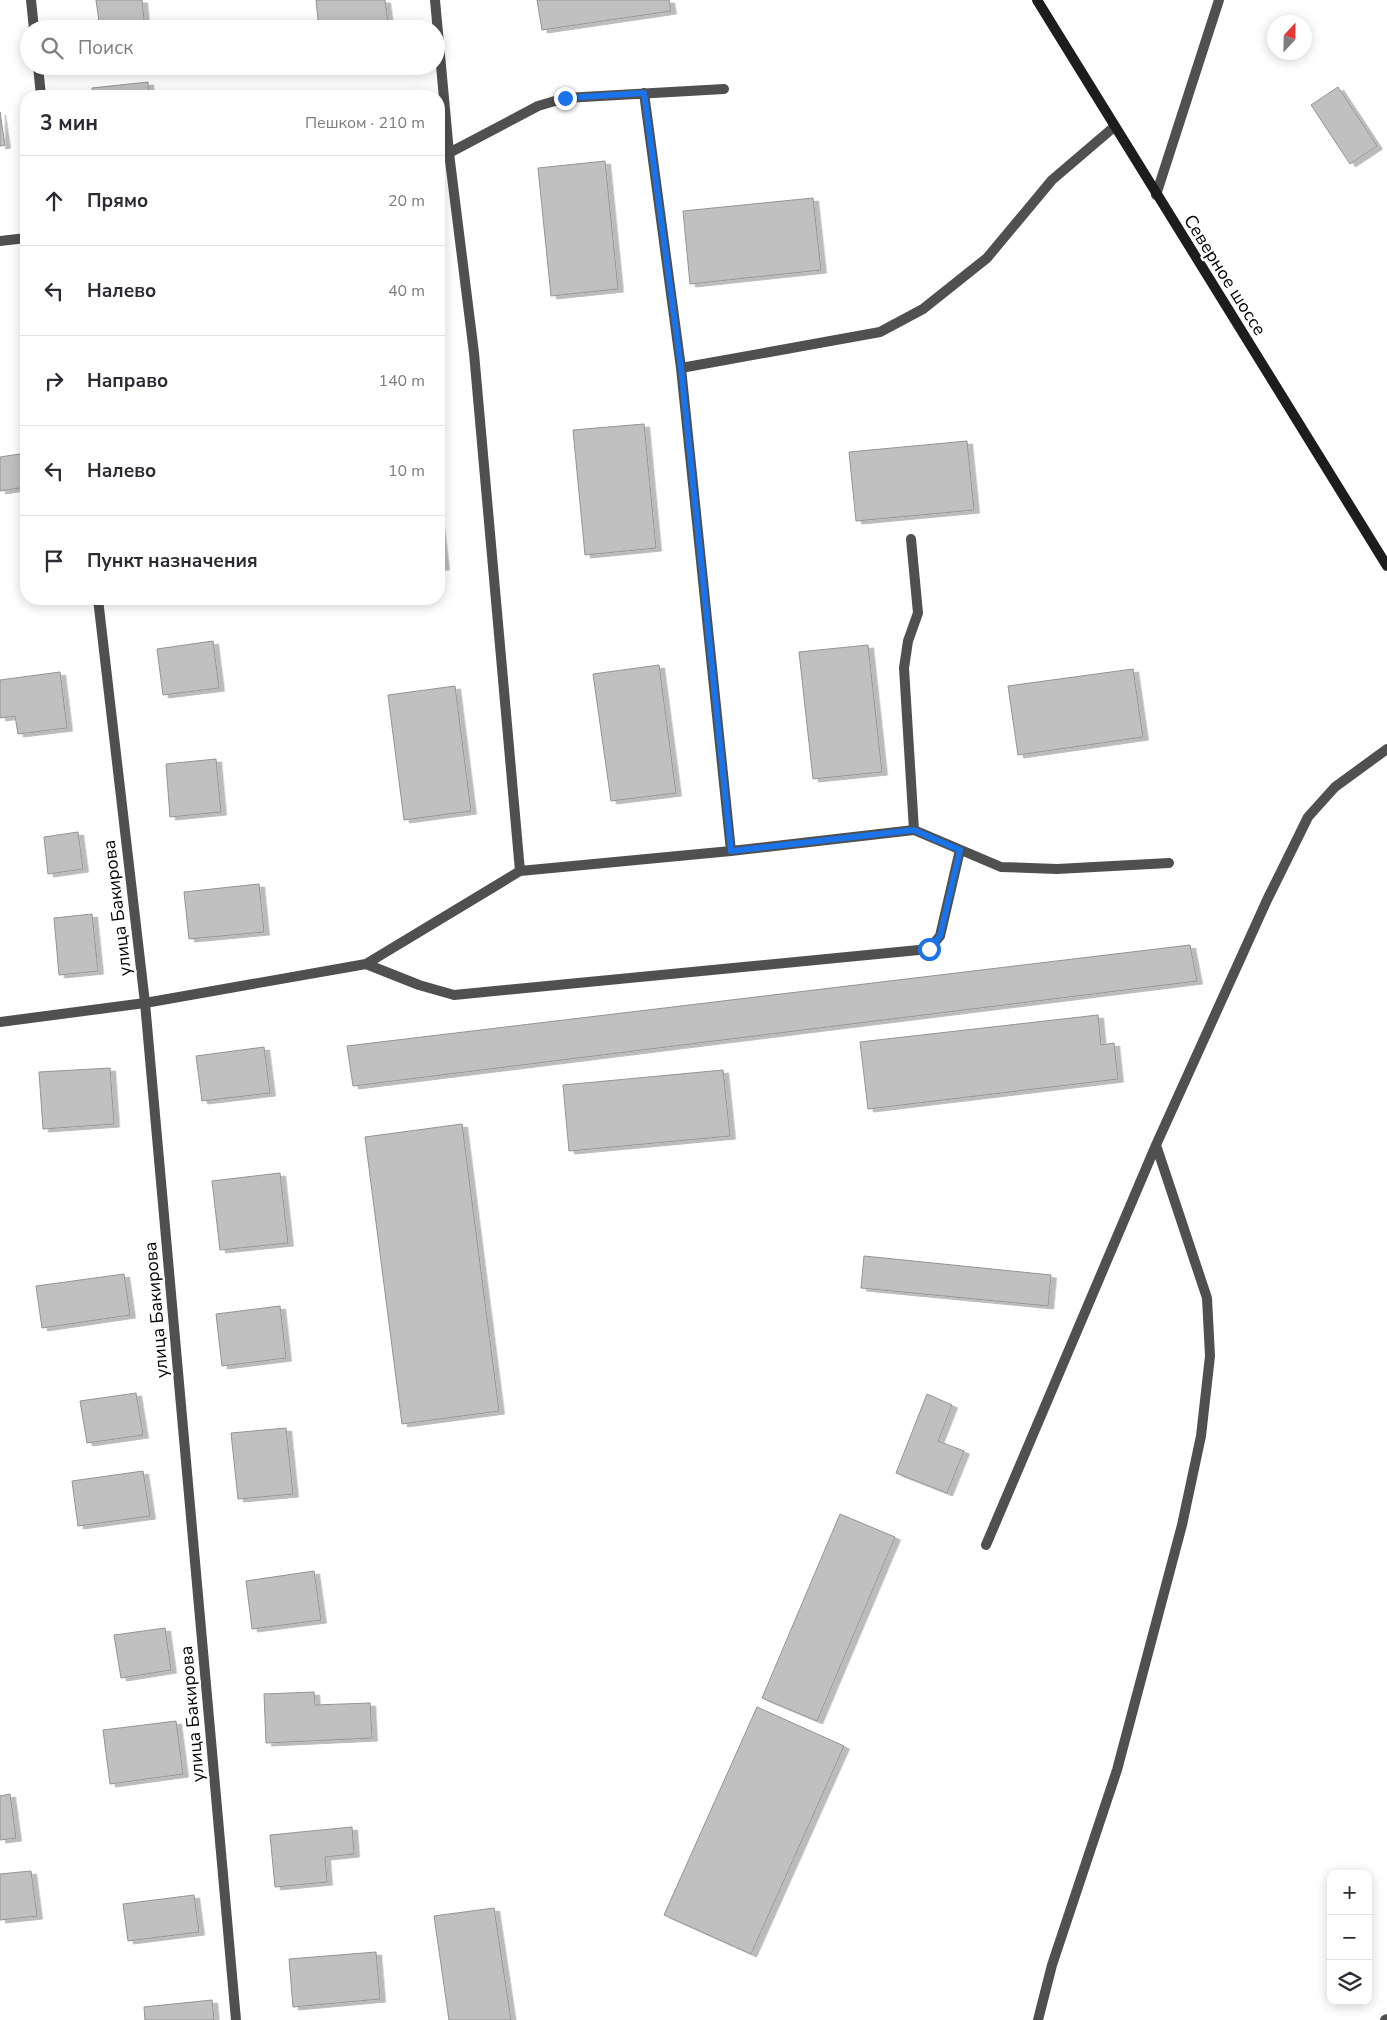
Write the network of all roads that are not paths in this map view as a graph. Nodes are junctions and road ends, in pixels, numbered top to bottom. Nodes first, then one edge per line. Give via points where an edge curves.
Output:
1 (31, 0) edge
2 (435, 0) edge
3 (1037, 0) edge
4 (1219, 0) edge
5 (33, 20) edge
6 (436, 20) edge
7 (39, 75) edge
8 (439, 75) edge
9 (724, 89) dead end
10 (40, 90) edge
11 (440, 90) edge
12 (644, 93) junction
13 (1114, 127) junction
14 (445, 153) edge
15 (445, 161) edge
16 (1156, 195) junction
17 (20, 239) edge
18 (0, 241) edge
19 (681, 368) junction
20 (911, 539) dead end
21 (1387, 566) edge
22 (99, 605) edge
23 (1387, 749) edge
24 (914, 830) junction
25 (960, 850) junction
26 (731, 851) junction
27 (1169, 863) dead end
28 (520, 871) junction
29 (366, 964) junction
30 (145, 1003) junction
31 (0, 1022) edge
32 (1156, 1145) junction
33 (986, 1546) dead end
34 (236, 2020) edge
35 (1038, 2020) edge

1 - 5 street
2 - 6 street
3 - 13 main road, Северное шоссе
4 - 16 street
7 - 10 street
8 - 11 street
9 - 12 street
12 - 14 street via 565,98 538,106
12 - 19 street
13 - 16 main road, Северное шоссе
13 - 19 street via 1052,180 987,258 923,309 880,332
15 - 28 street via 474,353
16 - 21 main road, Северное шоссе
17 - 18 street
19 - 26 street
20 - 24 street via 918,613 908,640 904,668
22 - 30 street, улица Бакирова
23 - 32 street via 1335,787 1308,817
24 - 25 street
24 - 26 street
25 - 27 street via 1001,867 1057,869
25 - 29 street via 940,936 929,949 454,995
26 - 28 street
28 - 29 street
29 - 30 street
30 - 31 street
30 - 34 street, улица Бакирова
32 - 33 street
32 - 35 street via 1207,1298 1210,1356 1202,1436 1117,1770 1052,1965

